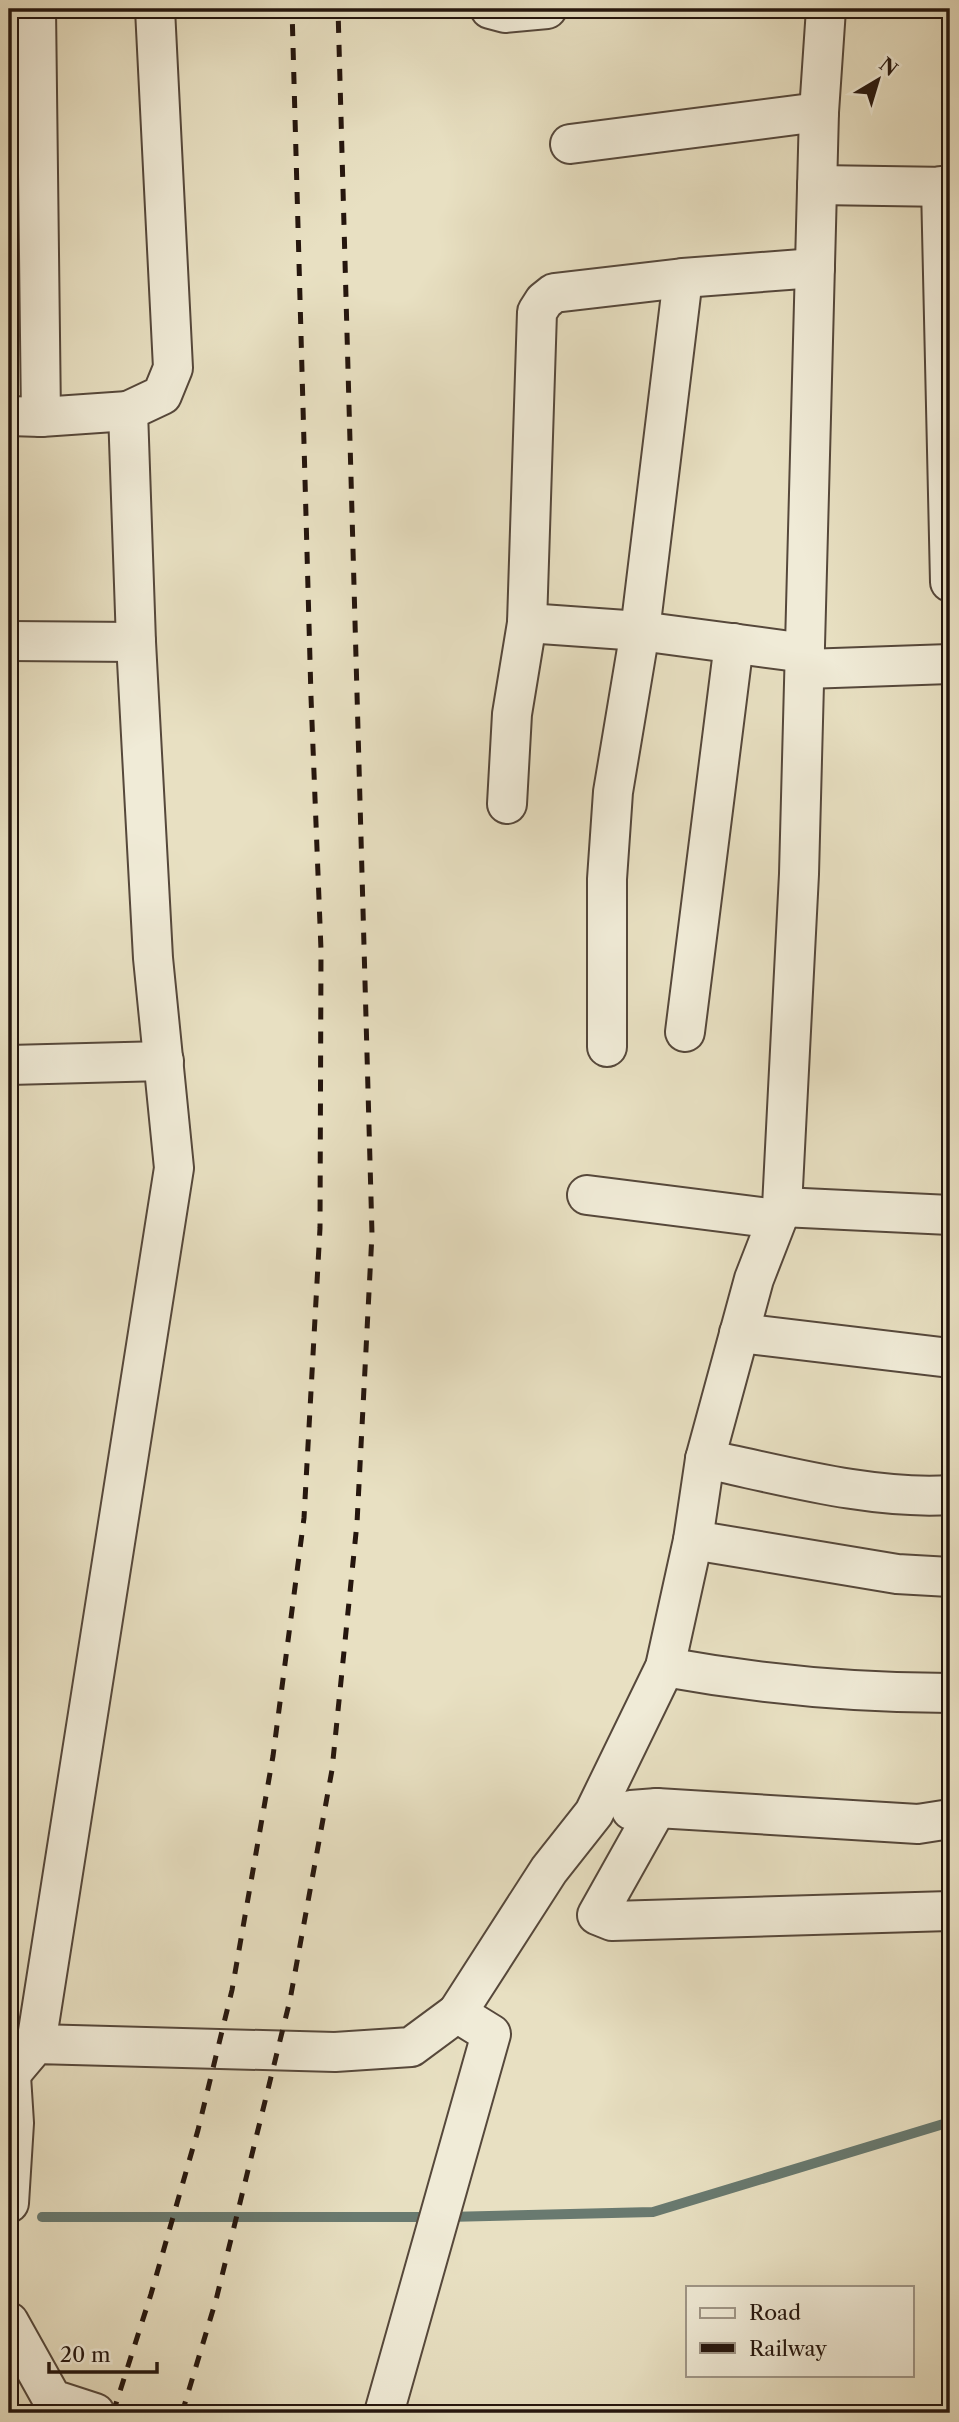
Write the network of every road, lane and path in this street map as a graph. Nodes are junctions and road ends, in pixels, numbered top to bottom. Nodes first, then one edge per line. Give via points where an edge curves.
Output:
1 (36, 9) edge
2 (155, 9) edge
3 (490, 9) edge
4 (547, 9) edge
5 (826, 9) edge
6 (819, 112) junction
7 (570, 144) dead end
8 (817, 186) junction
9 (946, 187) edge
10 (814, 268) junction
11 (683, 278) junction
12 (128, 411) junction
13 (25, 417) edge
14 (950, 582) edge
15 (527, 624) junction
16 (640, 631) junction
17 (9, 641) edge
18 (136, 642) junction
19 (734, 643) junction
20 (805, 661) junction
21 (950, 664) edge
22 (507, 804) dead end
23 (685, 1032) dead end
24 (607, 1047) dead end
25 (164, 1060) junction
26 (9, 1065) edge
27 (587, 1195) dead end
28 (780, 1213) junction
29 (950, 1215) edge
30 (739, 1333) junction
31 (950, 1358) edge
32 (705, 1458) junction
33 (950, 1495) edge
34 (693, 1540) junction
35 (950, 1577) edge
36 (665, 1667) junction
37 (950, 1693) edge
38 (657, 1808) junction
39 (594, 1813) junction
40 (950, 1819) edge
41 (950, 1911) edge
42 (457, 2013) junction
43 (36, 2045) junction
44 (10, 2076) edge
45 (9, 2203) edge
46 (9, 2322) edge
47 (40, 2406) edge
48 (95, 2413) edge
49 (384, 2413) edge

1 - 13 street
2 - 12 street via 173,368 162,395
3 - 4 street via 505,13
5 - 6 street
6 - 7 street
6 - 8 street
8 - 9 street
8 - 10 street
9 - 14 street
10 - 11 street
10 - 20 street
11 - 15 street via 554,293 537,312
11 - 16 street
12 - 13 street
12 - 18 street
15 - 16 street
15 - 22 street via 512,714
16 - 19 street
16 - 24 street via 613,792 607,879
17 - 18 street
18 - 25 street via 153,958
19 - 20 street
19 - 23 street
20 - 21 street
20 - 28 street via 799,874
25 - 26 street
25 - 43 street via 174,1168
27 - 28 street
28 - 29 street
28 - 30 street
30 - 31 street
30 - 32 street
32 - 33 street via 850,1489
32 - 34 street
34 - 35 street via 897,1574
34 - 36 street
36 - 37 street via 754,1682
36 - 39 street
38 - 39 street
38 - 40 street via 918,1824
38 - 41 street via 597,1915 612,1921
39 - 42 street via 549,1870
42 - 43 street via 411,2047 399,2048 335,2052
42 - 49 street via 491,2034
43 - 44 street
44 - 45 street via 14,2123
46 - 47 street
47 - 48 street

